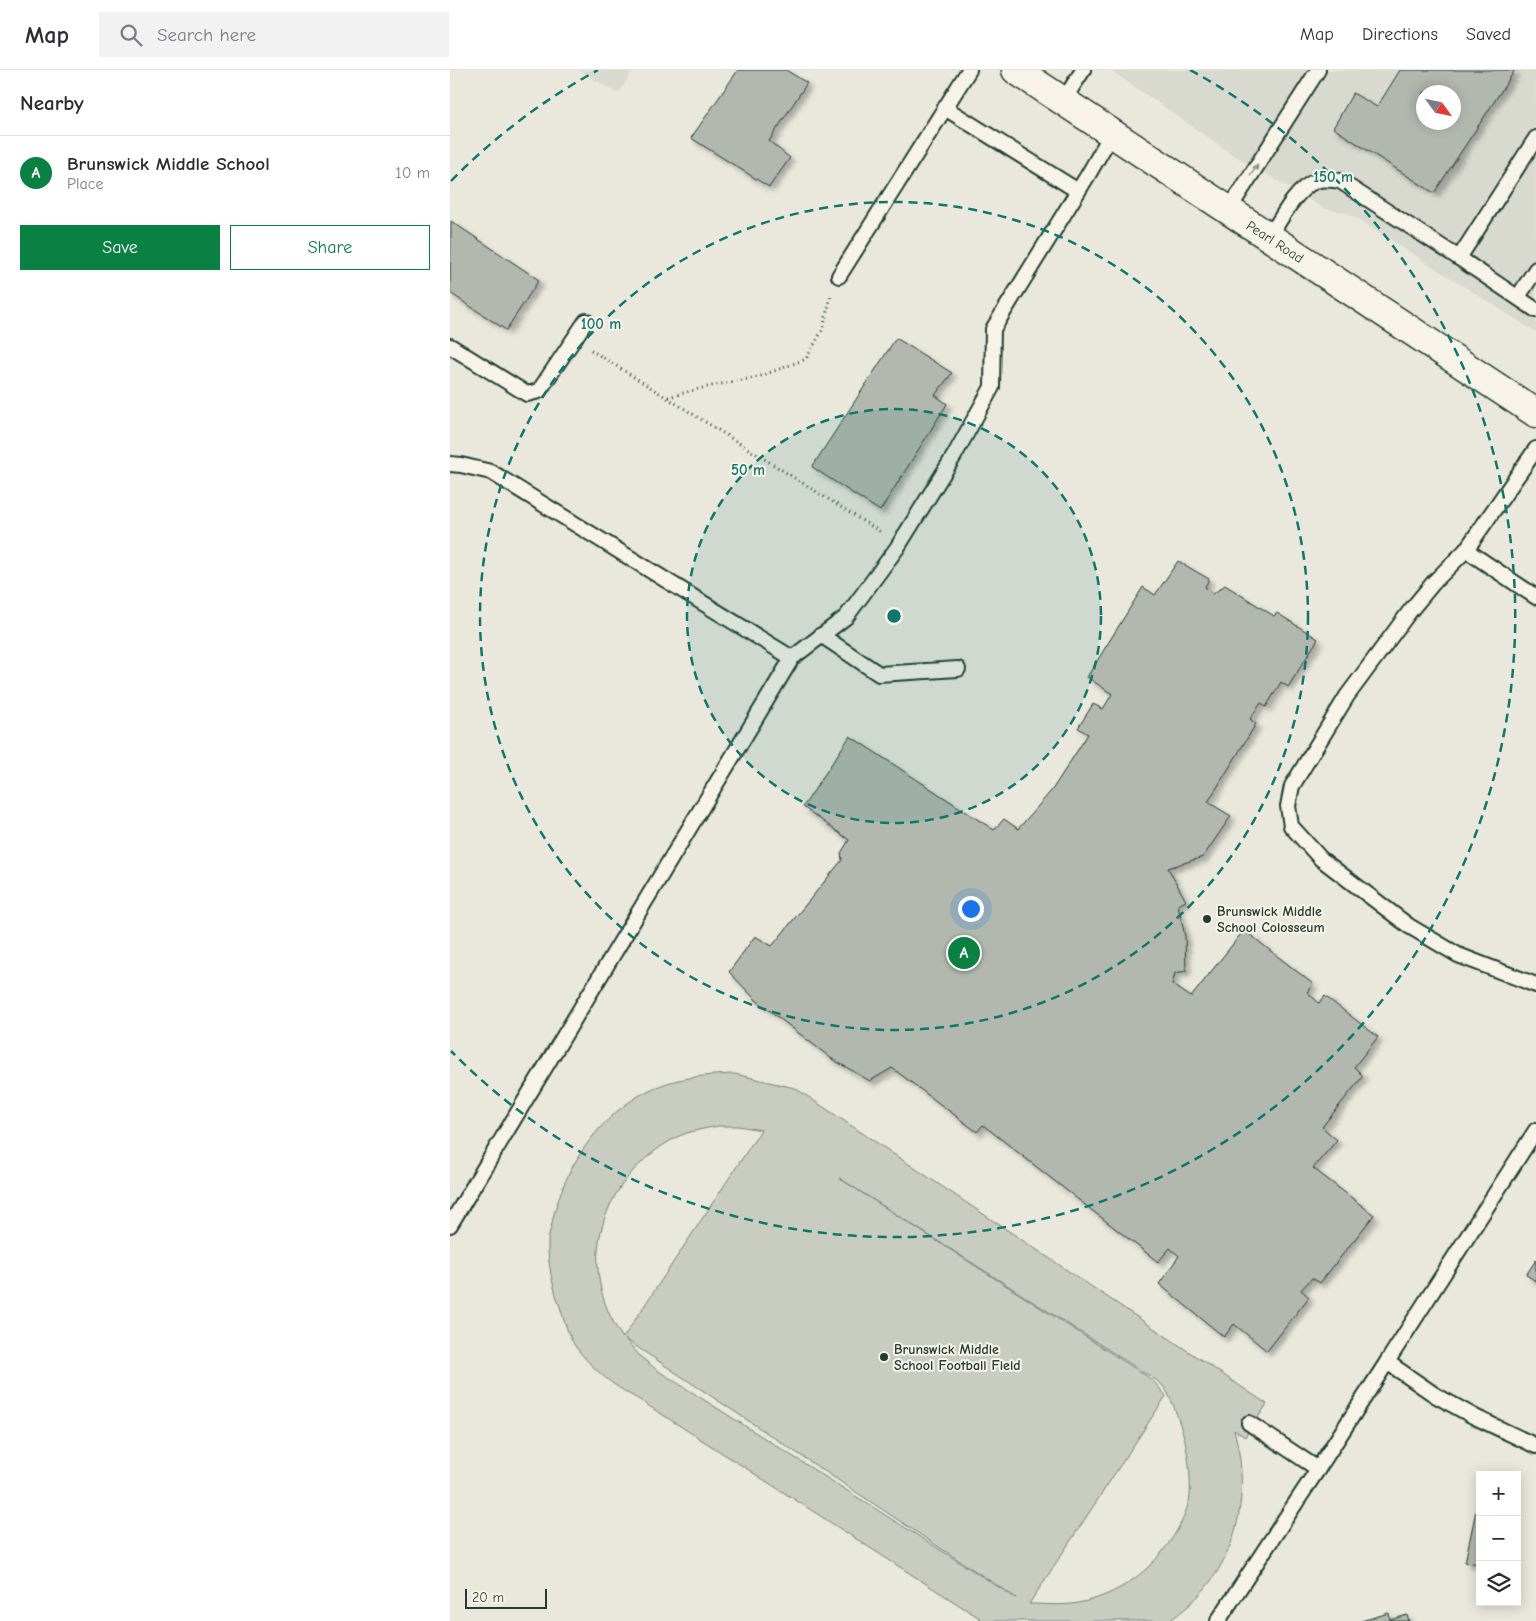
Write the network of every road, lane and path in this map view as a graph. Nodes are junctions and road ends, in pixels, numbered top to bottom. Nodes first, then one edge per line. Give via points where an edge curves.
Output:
1 (969, 70) edge
2 (1016, 70) edge
3 (1083, 70) edge
4 (1318, 70) edge
5 (1063, 100) junction
6 (945, 108) junction
7 (1112, 133) junction
8 (1536, 138) edge
9 (1078, 190) junction
10 (1228, 211) junction
11 (1269, 238) junction
12 (1459, 258) junction
13 (1536, 269) edge
14 (838, 276) joint
15 (1518, 297) junction
16 (1536, 310) edge
17 (586, 321) dead end
18 (574, 339) junction
19 (450, 346) edge
20 (668, 398) junction
21 (1536, 413) edge
22 (1536, 449) edge
23 (450, 464) edge
24 (899, 544) junction
25 (1466, 550) junction
26 (1536, 597) edge
27 (821, 635) junction
28 (792, 658) junction
29 (958, 669) dead end
30 (1536, 985) edge
31 (1536, 1130) edge
32 (450, 1225) edge
33 (1387, 1362) junction
34 (1249, 1423) dead end
35 (1536, 1446) edge
36 (1318, 1469) junction
37 (1218, 1621) edge

1 - 6 lane
2 - 5 main road, Pearl Road
3 - 5 lane
10 -> 4 lane
5 - 7 main road, Pearl Road
6 - 9 lane
6 - 14 lane
7 - 9 lane
7 - 10 main road, Pearl Road
8 - 12 lane
9 - 24 lane via 992,329 992,386 954,456
10 - 11 main road, Pearl Road
11 - 12 lane via 1294,198 1314,181 1327,179 1340,181
11 - 21 main road, Pearl Road
12 - 15 lane
13 - 15 lane
14 - 20 path via 828,300 823,329 806,359 758,377
15 - 16 lane
17 - 18 lane
18 - 19 lane via 539,391 527,394
18 - 20 path
20 - 24 path
22 - 25 lane
23 - 28 lane via 491,472
24 - 27 lane via 846,617
25 - 26 lane
25 - 30 lane via 1410,610 1324,731 1292,786 1288,806 1291,826 1321,859 1409,926 1458,955
27 - 28 lane
27 - 29 lane via 878,674
28 - 32 lane
31 - 33 lane
33 - 35 lane via 1435,1395
33 - 36 lane
34 - 36 lane
36 - 37 lane

